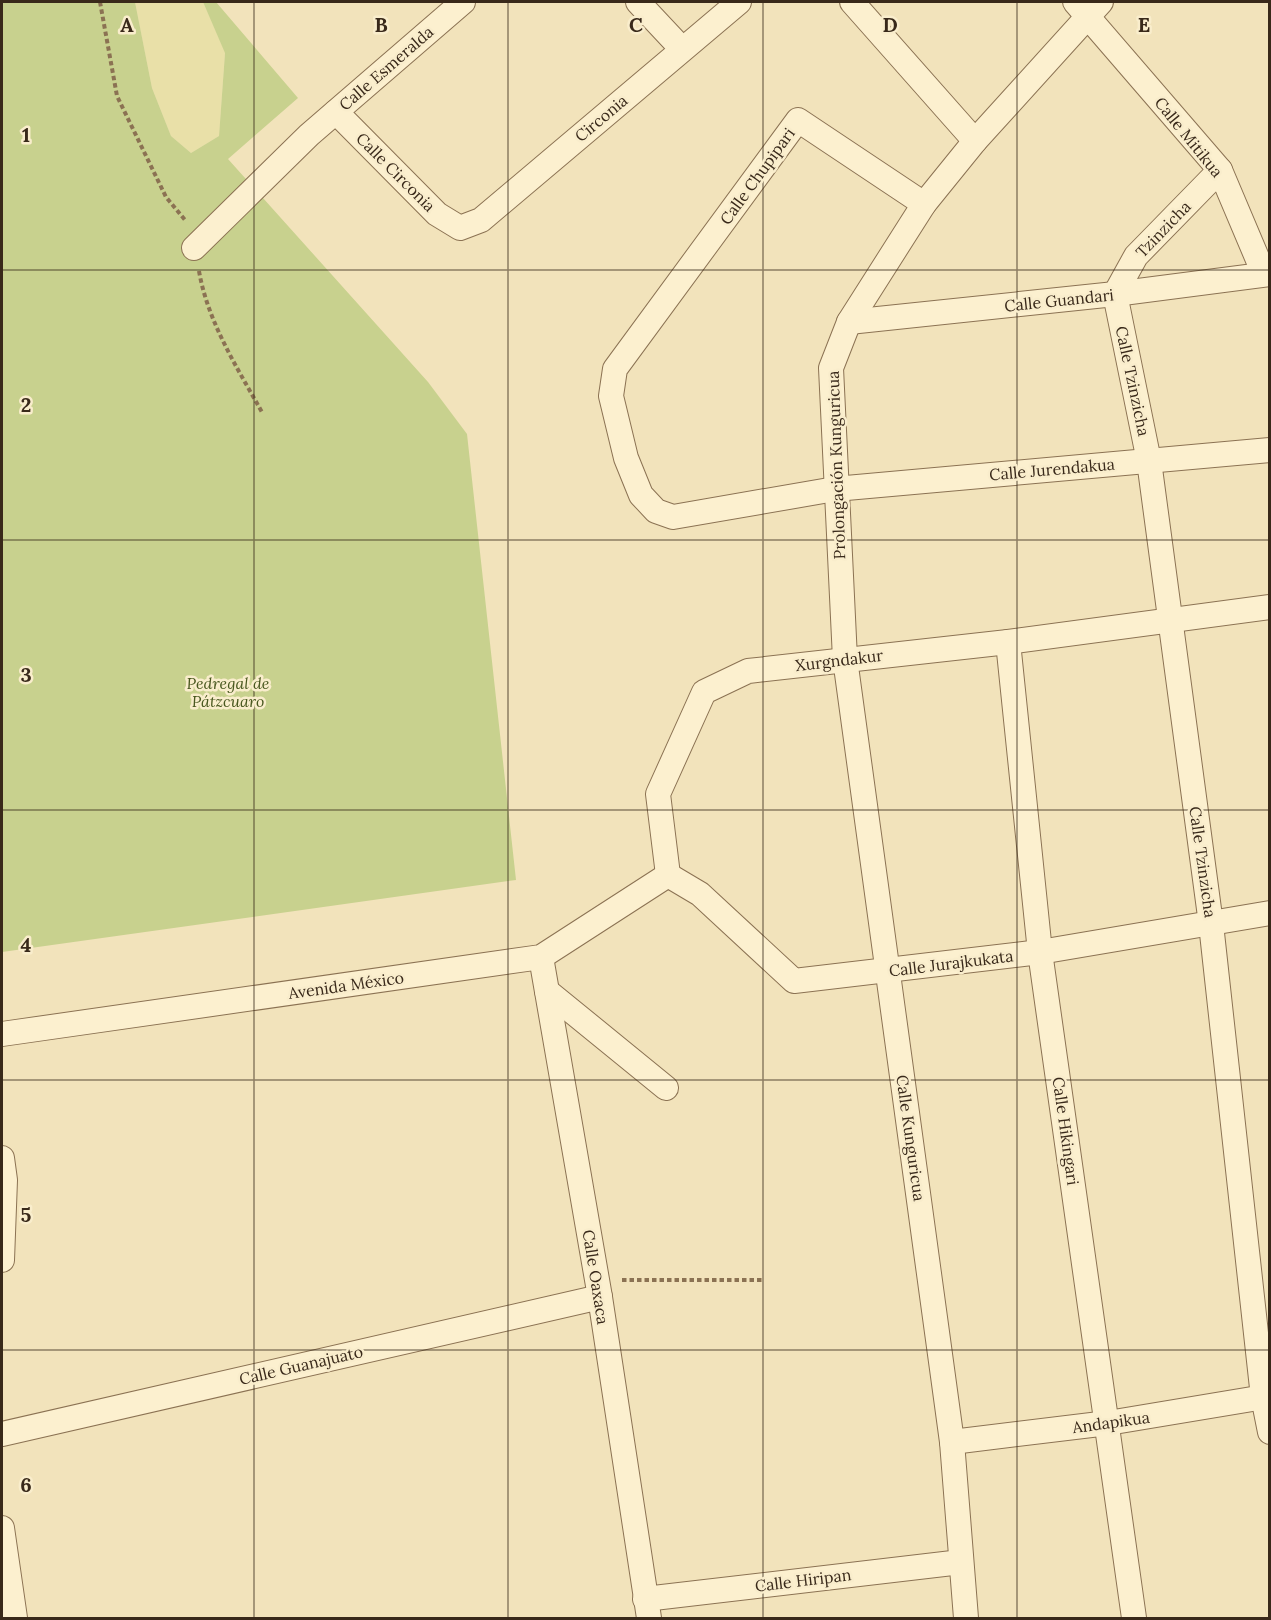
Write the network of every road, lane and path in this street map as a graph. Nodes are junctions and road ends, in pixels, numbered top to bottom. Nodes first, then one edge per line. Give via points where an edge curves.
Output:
1 (100, 2) edge
2 (463, 2) edge
3 (638, 2) edge
4 (739, 2) edge
5 (852, 2) edge
6 (1088, 7) edge
7 (682, 49) junction
8 (336, 112) junction
9 (975, 141) junction
10 (1220, 170) junction
11 (166, 197) dead end
12 (924, 204) junction
13 (460, 228) joint
14 (194, 248) joint
15 (1267, 274) edge
16 (1115, 294) junction
17 (849, 322) junction
18 (626, 354) joint
19 (263, 414) dead end
20 (1269, 450) edge
21 (1149, 460) junction
22 (835, 489) junction
23 (1269, 607) edge
24 (1170, 620) junction
25 (1008, 642) junction
26 (845, 659) junction
27 (668, 875) junction
28 (1269, 913) edge
29 (1211, 924) junction
30 (1040, 952) junction
31 (541, 957) junction
32 (888, 971) junction
33 (547, 991) junction
34 (2, 1034) edge
35 (666, 1088) dead end
36 (3, 1169) edge
37 (2, 1260) edge
38 (762, 1280) dead end
39 (598, 1289) junction
40 (1266, 1397) edge
41 (1108, 1423) junction
42 (1269, 1432) edge
43 (2, 1434) edge
44 (952, 1442) junction
45 (2, 1528) edge
46 (961, 1562) junction
47 (647, 1609) edge
48 (15, 1618) edge
49 (966, 1618) edge
50 (1134, 1618) edge

1 - 11 path via 117,96
2 - 8 street, Calle Esmeralda
3 - 7 street
4 - 7 street, Circonia
5 - 9 street
6 - 9 street, Prolongación Kunguricua
6 - 10 street, Calle Mitikua
7 - 13 street, Circonia via 481,220
8 - 13 street, Calle Circonia via 437,214
8 - 14 street, Calle Esmeralda
9 - 12 street, Prolongación Kunguricua
10 - 15 street, Calle Mitikua
10 - 16 street, Tzinzicha via 1136,256
12 - 17 street, Prolongación Kunguricua
12 - 18 street, Calle Chupipari via 798,120
14 - 19 path via 202,290 220,336
15 - 16 street, Calle Guandari
16 - 17 street, Calle Guandari
16 - 21 street, Calle Tzinzicha
17 - 22 street, Prolongación Kunguricua via 831,368
18 - 22 street, Calle Jurendakua via 615,369 611,396 626,458 641,495 656,511 674,517
20 - 21 street, Calle Jurendakua
21 - 22 street, Calle Jurendakua
21 - 24 street, Calle Tzinzicha
22 - 26 street, Prolongación Kunguricua
23 - 24 street, Xurgndakur
24 - 25 street, Xurgndakur
24 - 29 street, Calle Tzinzicha
25 - 26 street, Xurgndakur
25 - 30 street, Calle Hikingari
26 - 27 street, Xurgndakur via 748,671 704,692 658,794
26 - 32 street, Calle Kunguricua
27 - 31 street, Avenida México
27 - 32 street, Calle Jurajkukata via 700,894 794,981
28 - 29 street, Calle Jurajkukata
29 - 30 street, Calle Jurajkukata
29 - 40 street, Calle Tzinzicha
30 - 32 street, Calle Jurajkukata
30 - 41 street, Calle Hikingari
31 - 33 street, Calle Oaxaca
31 - 34 street, Avenida México
32 - 44 street, Calle Kunguricua
33 - 35 street
33 - 39 street, Calle Oaxaca
36 - 37 street
38 - 39 path
39 - 43 street, Calle Guanajuato
39 - 47 street, Calle Oaxaca
40 - 41 street, Andapikua
40 - 42 street, Calle Tzinzicha
41 - 44 street, Andapikua
41 - 50 street, Calle Hikingari
44 - 46 street, Calle Kunguricua
45 - 48 street
46 - 47 street, Calle Hiripan
46 - 49 street, Calle Kunguricua

